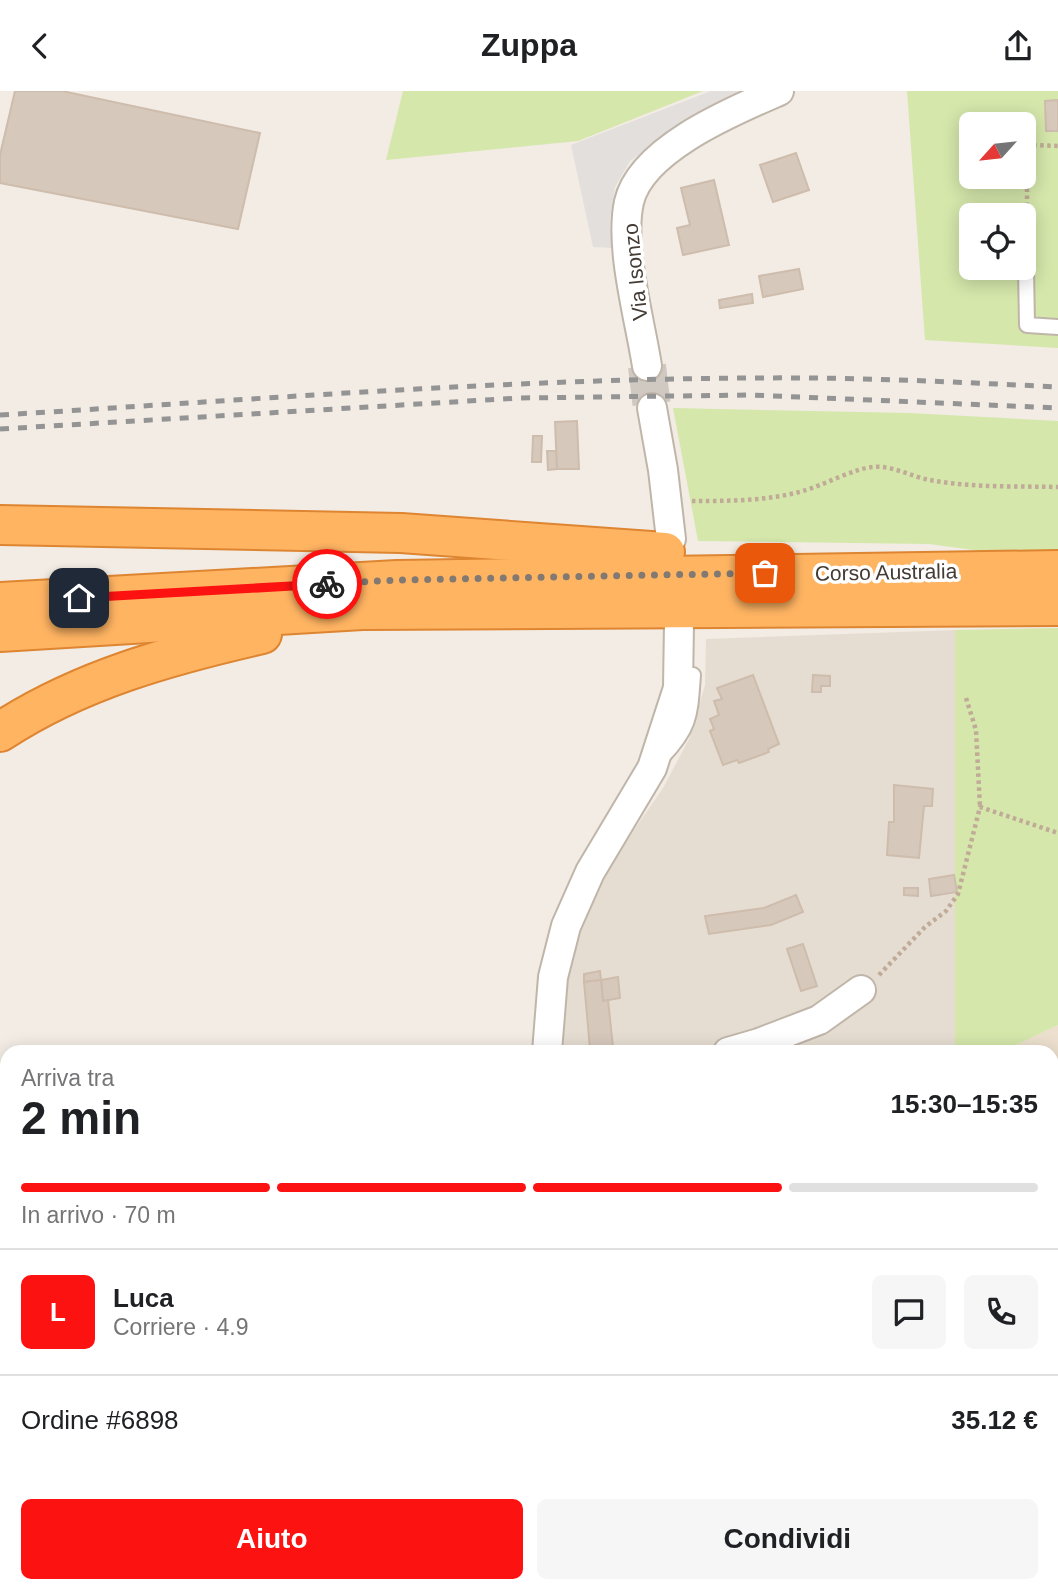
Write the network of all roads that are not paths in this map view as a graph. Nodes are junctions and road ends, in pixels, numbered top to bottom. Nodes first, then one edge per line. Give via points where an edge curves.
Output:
1 (779, 91) edge
2 (1026, 280) edge
3 (1058, 327) edge
4 (647, 366) tunnel mouth
5 (652, 408) tunnel mouth
6 (0, 525) edge
7 (671, 539) dead end
8 (956, 570) junction
9 (1058, 570) edge
10 (0, 602) edge
11 (1058, 606) edge
12 (362, 610) junction
13 (679, 623) dead end
14 (0, 632) edge
15 (0, 732) edge
16 (861, 991) road end
17 (548, 1045) edge
18 (755, 1045) edge

1 - 4 street, Via Isonzo via 668,149 637,181 626,232
2 - 3 lane via 1027,325
5 - 7 street
6 - 8 highway via 401,533 655,552 862,552
8 - 9 highway, Corso Australia
8 - 10 highway, Corso Australia via 397,580
11 - 12 highway, Corso Australia
12 - 14 highway, Corso Australia
12 - 15 highway via 130,669 49,703
13 - 17 street via 686,682 652,768 590,872 566,926 553,977
16 - 18 street via 819,1020

